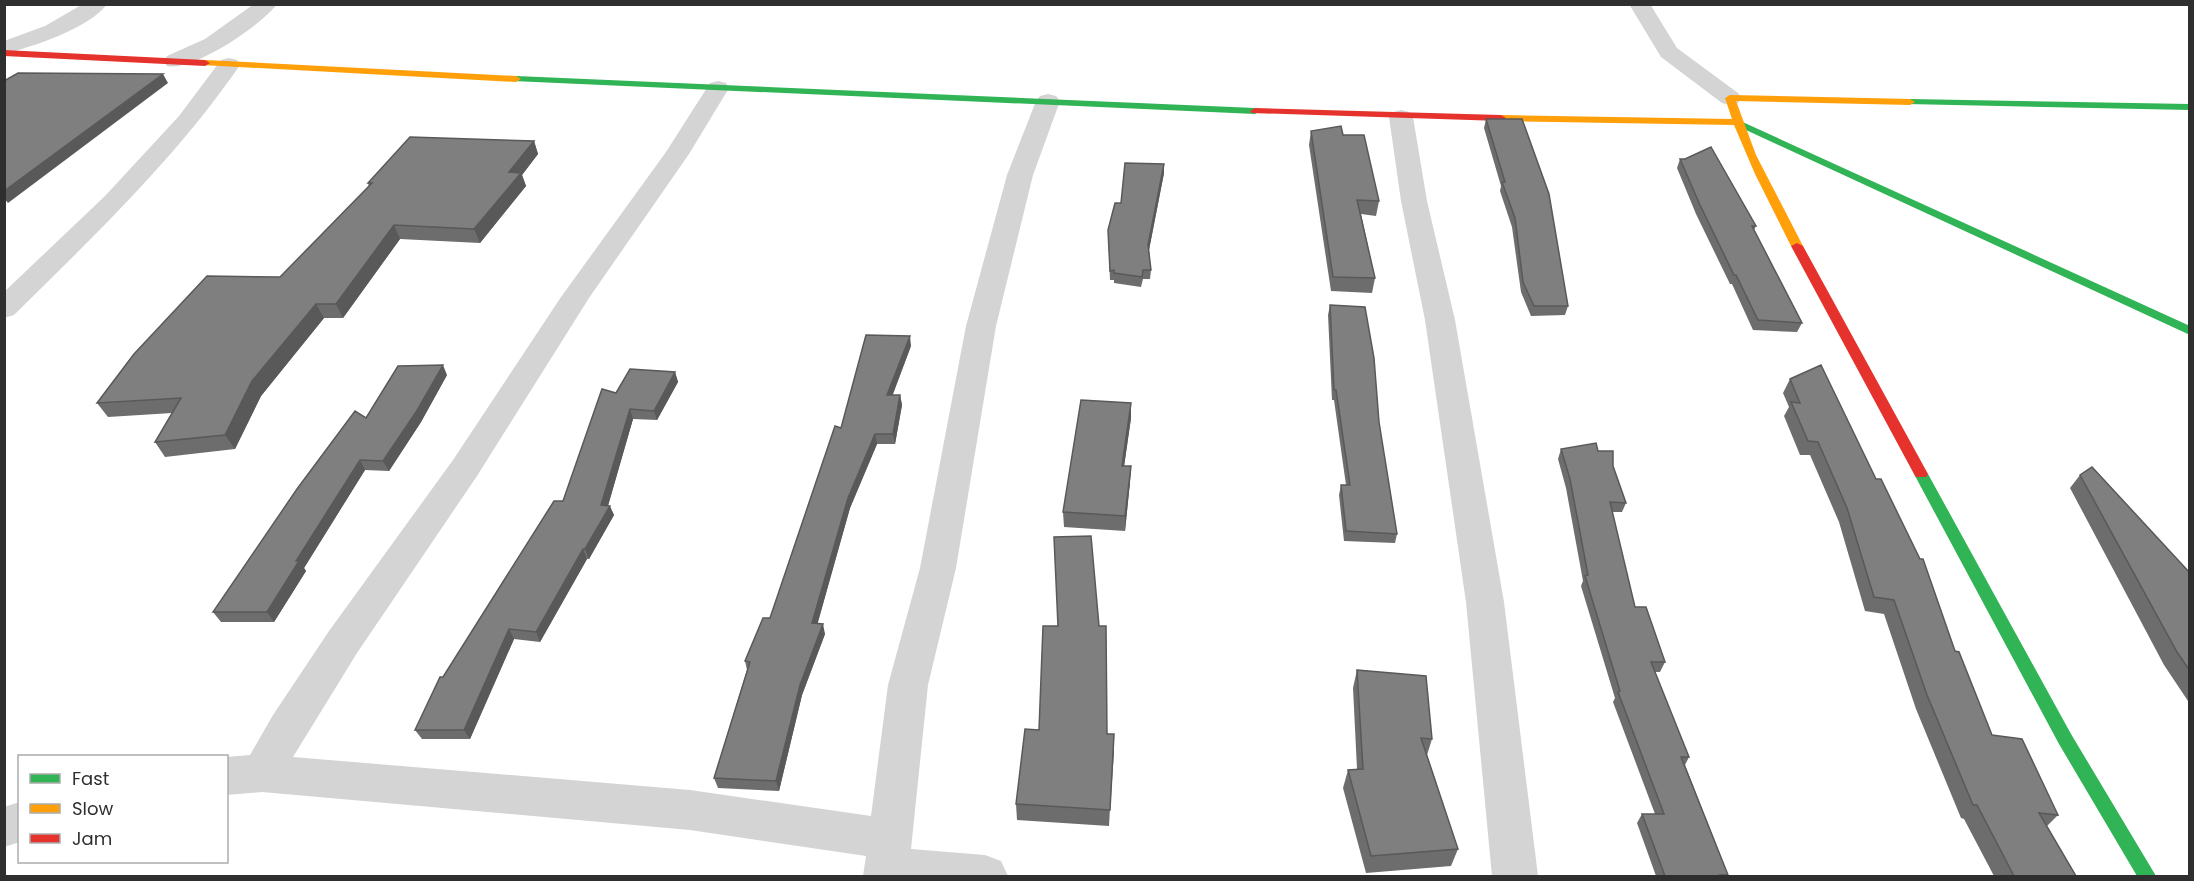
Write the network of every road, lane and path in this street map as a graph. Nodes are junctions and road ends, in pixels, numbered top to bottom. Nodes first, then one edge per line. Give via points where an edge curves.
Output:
1 (97, 4) edge
2 (267, 4) edge
3 (1639, 4) edge
4 (4, 48) edge
5 (4, 53) edge
6 (175, 61) junction
7 (229, 65) junction
8 (718, 87) junction
9 (1730, 98) junction
10 (1048, 101) junction
11 (2190, 107) edge
12 (1401, 117) junction
13 (1737, 122) junction
14 (4, 309) edge
15 (2190, 332) edge
16 (244, 774) edge
17 (887, 862) edge
18 (985, 876) edge
19 (1515, 876) edge
20 (2147, 876) edge

1 - 4 street via 56,31
2 - 6 street via 224,38
3 - 9 street via 1669,52
5 - 6 street
6 - 7 street
7 - 8 street
7 - 14 street via 186,121 114,202
8 - 10 street
8 - 16 street via 677,154 575,297 465,468 288,727
9 - 11 street
9 - 13 street
10 - 12 street
10 - 17 street via 1020,175 981,327 938,568 909,686
12 - 13 street
12 - 19 street via 1414,201 1440,320 1485,602
13 - 15 street
13 - 20 street via 1814,278 2065,739
16 - 17 street via 690,810
17 - 18 street

